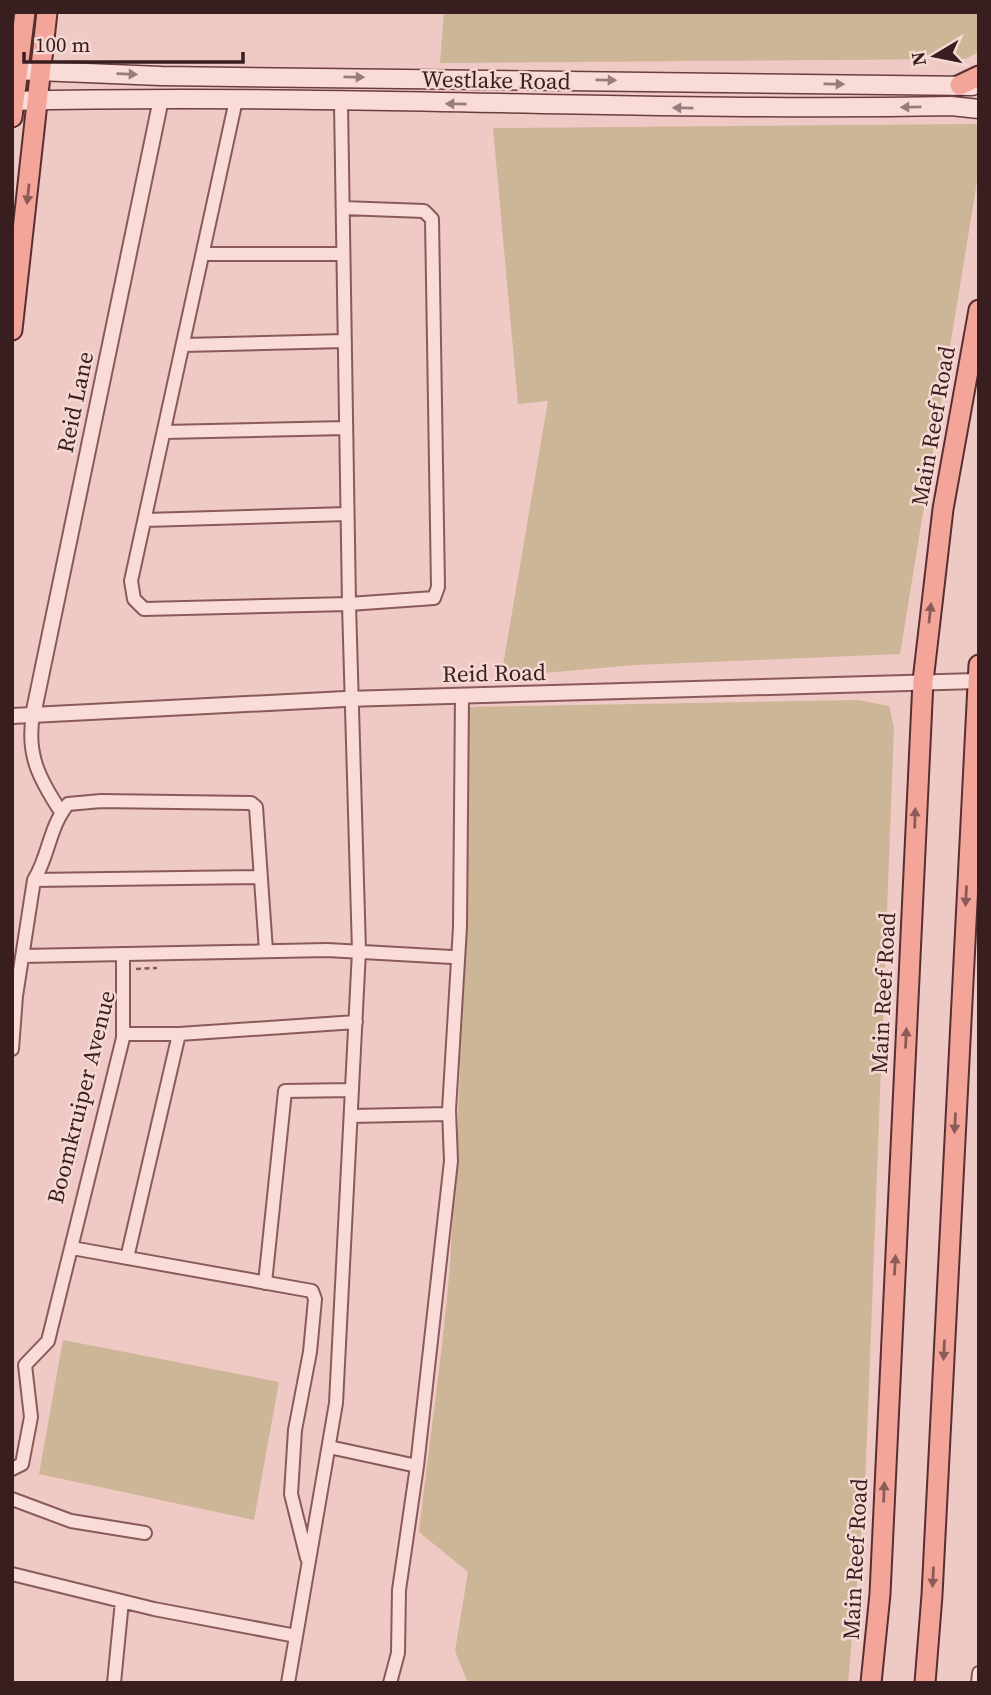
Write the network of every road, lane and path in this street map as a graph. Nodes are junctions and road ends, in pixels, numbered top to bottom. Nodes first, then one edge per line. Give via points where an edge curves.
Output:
1 (25, 12) edge
2 (47, 12) edge
3 (14, 70) edge
4 (40, 72) junction
5 (979, 76) edge
6 (970, 86) edge
7 (161, 99) junction
8 (38, 100) junction
9 (236, 100) junction
10 (341, 103) junction
11 (13, 107) edge
12 (979, 109) edge
13 (343, 208) junction
14 (203, 254) junction
15 (343, 254) junction
16 (979, 310) edge
17 (12, 330) edge
18 (345, 341) junction
19 (183, 345) junction
20 (346, 428) junction
21 (164, 432) junction
22 (347, 514) junction
23 (145, 520) junction
24 (349, 604) junction
25 (978, 673) edge
26 (923, 681) junction
27 (462, 696) junction
28 (353, 699) junction
29 (33, 715) junction
30 (12, 716) edge
31 (61, 812) junction
32 (259, 877) junction
33 (34, 880) junction
34 (266, 951) junction
35 (359, 951) junction
36 (123, 954) junction
37 (22, 956) junction
38 (452, 957) dead end
39 (160, 968) dead end
40 (123, 991) junction
41 (356, 1021) junction
42 (122, 1034) junction
43 (179, 1034) junction
44 (12, 1049) edge
45 (352, 1090) junction
46 (449, 1114) junction
47 (351, 1116) junction
48 (72, 1248) junction
49 (127, 1258) junction
50 (265, 1283) junction
51 (329, 1447) junction
52 (417, 1466) junction
53 (12, 1469) edge
54 (12, 1499) edge
55 (145, 1533) dead end
56 (309, 1565) junction
57 (12, 1574) edge
58 (122, 1601) junction
59 (296, 1636) junction
60 (979, 1673) edge
61 (114, 1683) edge
62 (288, 1683) edge
63 (390, 1683) edge
64 (872, 1683) edge
65 (925, 1683) edge
66 (978, 1683) edge

1 - 3 main road
2 - 4 main road
3 - 4 main road, Westlake Road
3 - 11 main road
4 -> 6 main road, Westlake Road
4 - 8 main road
5 - 6 main road
7 - 8 main road, Westlake Road
7 - 9 main road, Westlake Road
7 - 29 street, Reid Lane
8 - 11 main road, Westlake Road
8 -> 17 main road
9 - 10 main road, Westlake Road
9 - 14 street
12 -> 10 main road, Westlake Road
10 - 13 street
13 - 15 street
13 - 24 street via 424,211 432,219 438,587 434,598
14 - 15 street
14 - 19 street
15 - 18 street
26 -> 16 main road, Main Reef Road via 942,520
18 - 19 street
18 - 20 street
19 - 21 street
20 - 21 street
20 - 22 street
21 - 23 street
22 - 23 street
22 - 24 street
23 - 24 street via 131,581 134,599 144,609
24 - 28 street
25 - 26 street, Reid Road
25 -> 65 main road
26 - 27 street, Reid Road
64 -> 26 main road, Main Reef Road
27 - 28 street, Reid Road
27 - 46 street via 460,927
28 - 29 street, Reid Road
28 - 35 street
29 - 30 street, Reid Road
29 - 31 street via 36,773
31 - 32 street via 68,804 101,801 251,803 256,807
31 - 33 street
32 - 33 street
32 - 34 street
33 - 37 street
34 - 35 street
34 - 36 street
35 - 38 street
35 - 41 street
36 - 37 street
36 - 40 street
37 - 44 street
39 - 40 path, Boomkruiper Avenue via 133,969
40 - 42 street
41 - 43 street
41 - 45 street
42 - 43 street
42 - 48 street
43 - 49 street
45 - 47 street
45 - 50 street via 285,1091
46 - 47 street
46 - 52 street via 446,1230
47 - 51 street via 336,1403
48 - 49 street
48 - 53 street via 48,1341 25,1366 31,1417 22,1464
49 - 50 street
50 - 56 street via 312,1291 315,1299 295,1430 291,1494
51 - 52 street
51 - 56 street
52 - 63 street via 399,1590 398,1653
54 - 55 street via 71,1521
56 - 59 street
57 - 58 street
58 - 59 street
58 - 61 street
59 - 62 street
60 - 66 street

